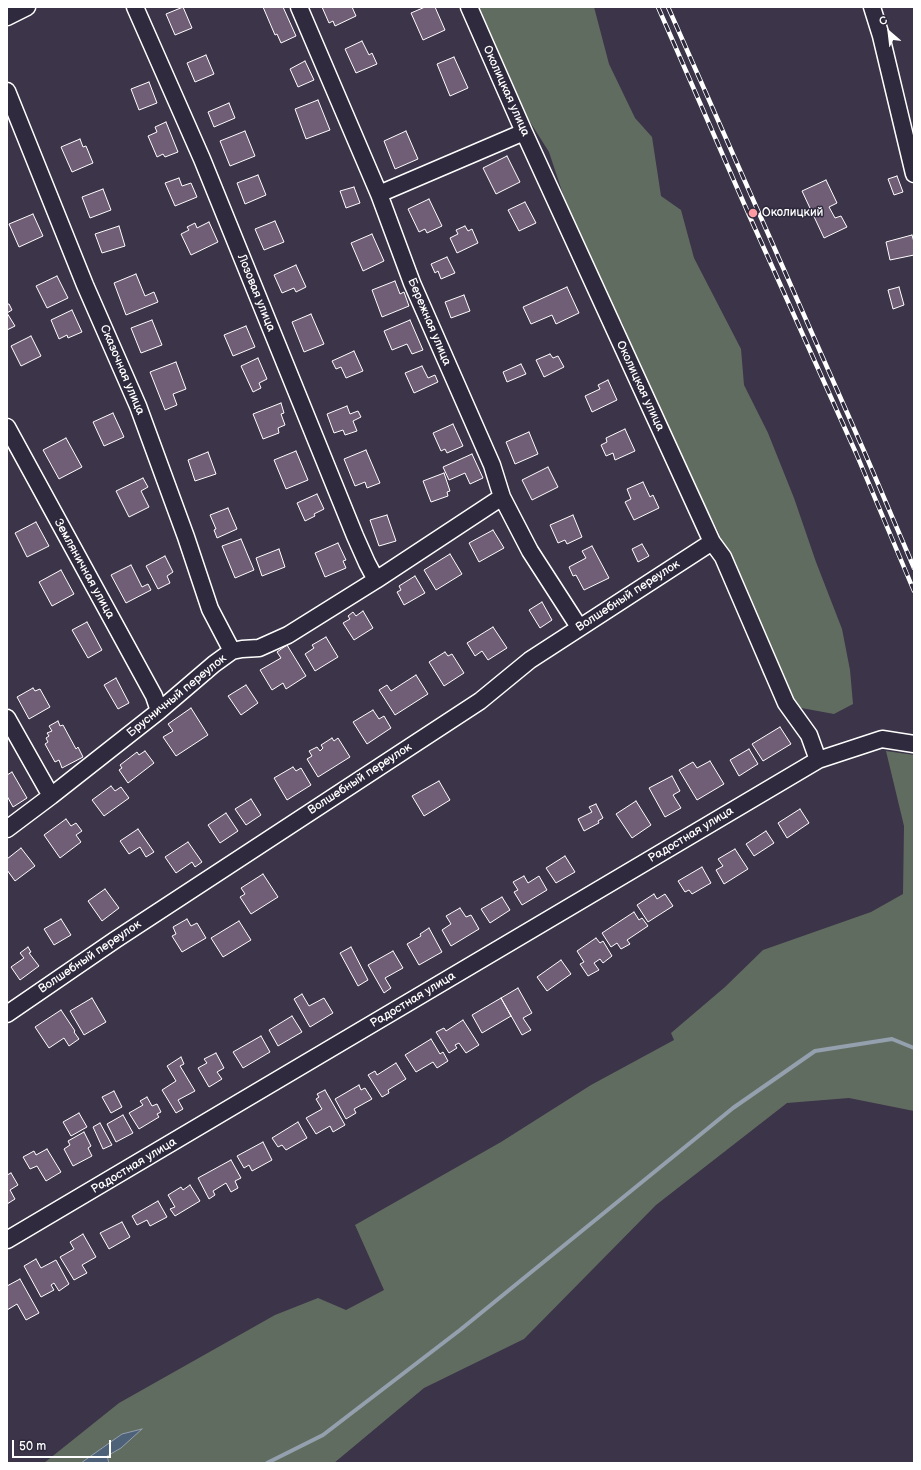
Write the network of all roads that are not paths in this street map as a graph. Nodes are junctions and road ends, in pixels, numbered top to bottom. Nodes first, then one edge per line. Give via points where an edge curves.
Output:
1 (27, 7) edge
2 (135, 7) edge
3 (299, 7) edge
4 (468, 7) edge
5 (872, 7) edge
6 (7, 17) edge
7 (7, 91) edge
8 (524, 132) junction
9 (914, 174) edge
10 (379, 194) junction
11 (7, 427) edge
12 (502, 497) junction
13 (712, 542) junction
14 (376, 580) junction
15 (579, 628) junction
16 (232, 651) junction
17 (159, 711) junction
18 (7, 718) edge
19 (914, 744) edge
20 (818, 760) junction
21 (51, 796) junction
22 (7, 829) edge
23 (7, 1013) edge
24 (7, 1240) edge

1 - 6 street
2 - 14 street, Лозовая улица via 202,159 355,536
3 - 10 street, Бережная улица
4 - 8 street, Околицкая улица
5 - 9 street
7 - 16 street, Сказочная улица via 85,284 138,406 210,609
8 - 10 street
8 - 13 street, Околицкая улица
10 - 12 street, Бережная улица via 412,283 492,465
11 - 17 street, Земляничная улица via 154,696
12 - 14 street, Брусничный переулок
12 - 15 street, Бережная улица via 530,551
13 - 15 street, Волшебный переулок
13 - 20 street, Околицкая улица via 723,557 786,702 809,735
14 - 16 street, Брусничный переулок via 288,635 259,648
15 - 23 street, Волшебный переулок via 530,660 480,701
16 - 17 street, Брусничный переулок
17 - 21 street, Брусничный переулок
18 - 21 street
19 - 20 street, Радостная улица via 882,739
20 - 24 street, Радостная улица
21 - 22 street, Брусничный переулок

